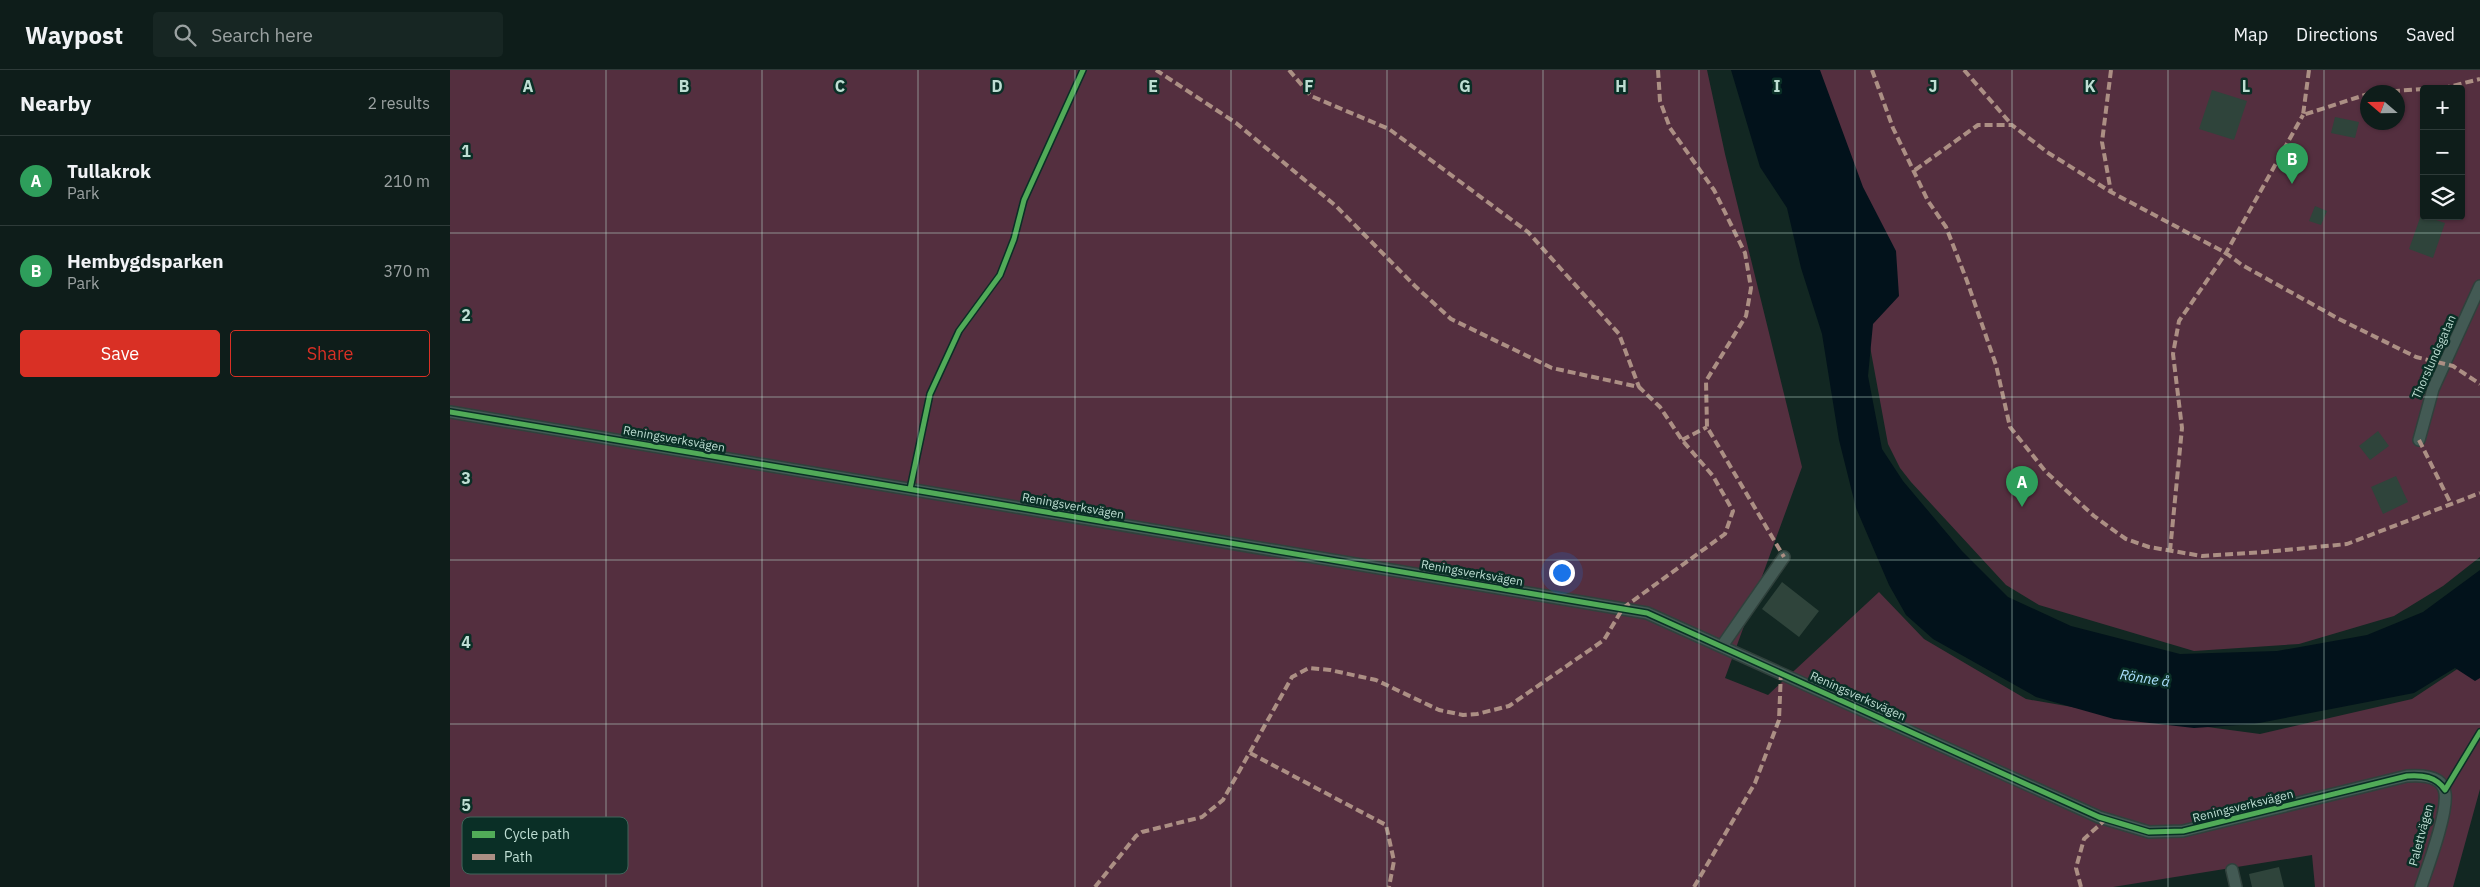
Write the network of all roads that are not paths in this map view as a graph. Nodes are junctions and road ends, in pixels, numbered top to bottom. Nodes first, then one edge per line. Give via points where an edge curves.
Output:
1 (2480, 286) edge
2 (450, 412) edge
3 (2419, 440) dead end
4 (1784, 557) dead end
5 (1722, 646) junction
6 (2444, 790) joint
7 (2232, 870) dead end
8 (2236, 887) edge
9 (2421, 887) edge

1 - 3 street, Thorslundsgatan via 2433,389
2 - 5 street, Reningsverksvägen via 1623,608 1647,613
4 - 5 street
5 - 6 street, Reningsverksvägen via 2099,816 2149,832 2183,831 2406,776 2429,777
6 - 9 street, Palettvägen via 2443,812
7 - 8 street

